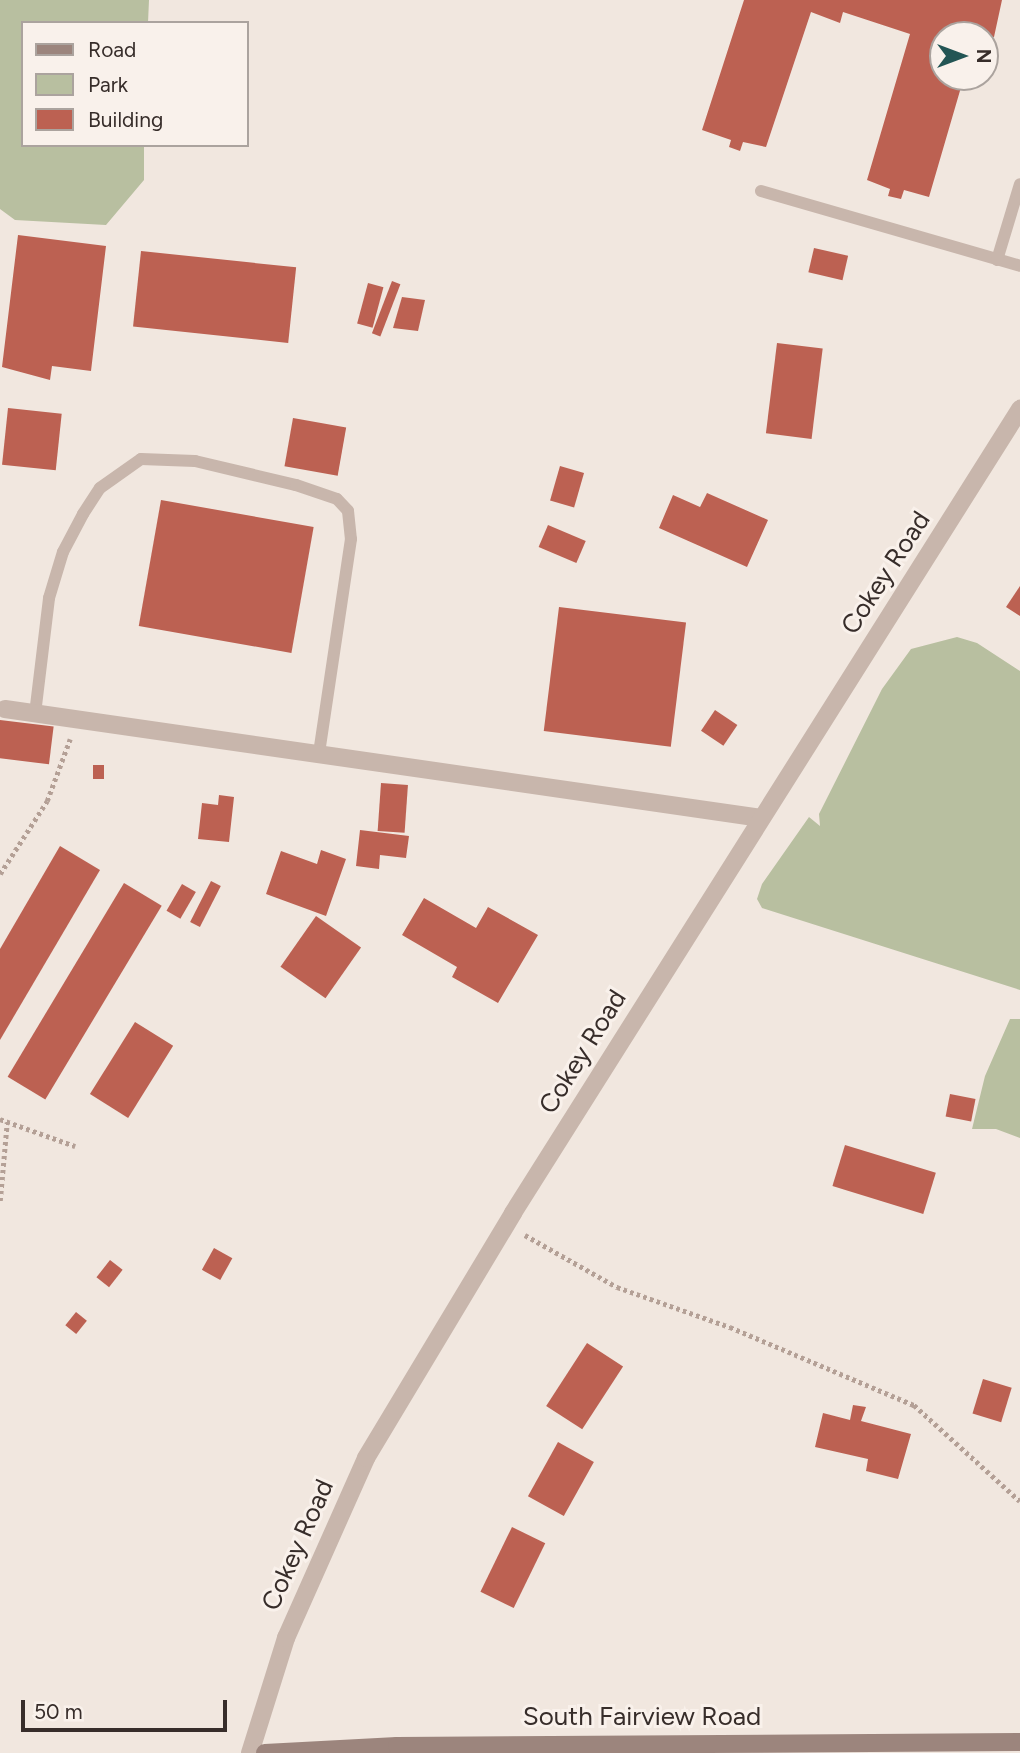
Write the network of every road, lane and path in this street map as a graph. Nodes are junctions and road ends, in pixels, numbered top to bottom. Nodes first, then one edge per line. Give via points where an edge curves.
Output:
1 (1020, 184) edge
2 (761, 191) dead end
3 (997, 260) junction
4 (1020, 266) edge
5 (1020, 409) edge
6 (5, 709) dead end
7 (35, 713) junction
8 (80, 720) junction
9 (319, 754) junction
10 (761, 818) junction
11 (0, 874) edge
12 (0, 1119) edge
13 (7, 1122) junction
14 (75, 1146) dead end
15 (0, 1201) edge
16 (506, 1223) junction
17 (1020, 1501) edge
18 (1020, 1742) edge
19 (250, 1753) edge
20 (265, 1753) edge

1 - 3 lane
2 - 3 lane
3 - 4 lane
5 - 10 street, Cokey Road
6 - 7 street
7 - 8 street
7 - 9 lane via 49,598 63,552 83,514 100,488 141,460 195,461 296,485 337,499 348,511 351,539
8 - 9 street
8 - 11 path via 47,801
9 - 10 street
10 - 16 street, Cokey Road
12 - 13 path
13 - 14 path
13 - 15 path
16 - 17 path via 617,1287 730,1326 914,1405
16 - 19 street, Cokey Road via 366,1458 286,1638
18 - 20 main road, South Fairview Road via 397,1746

